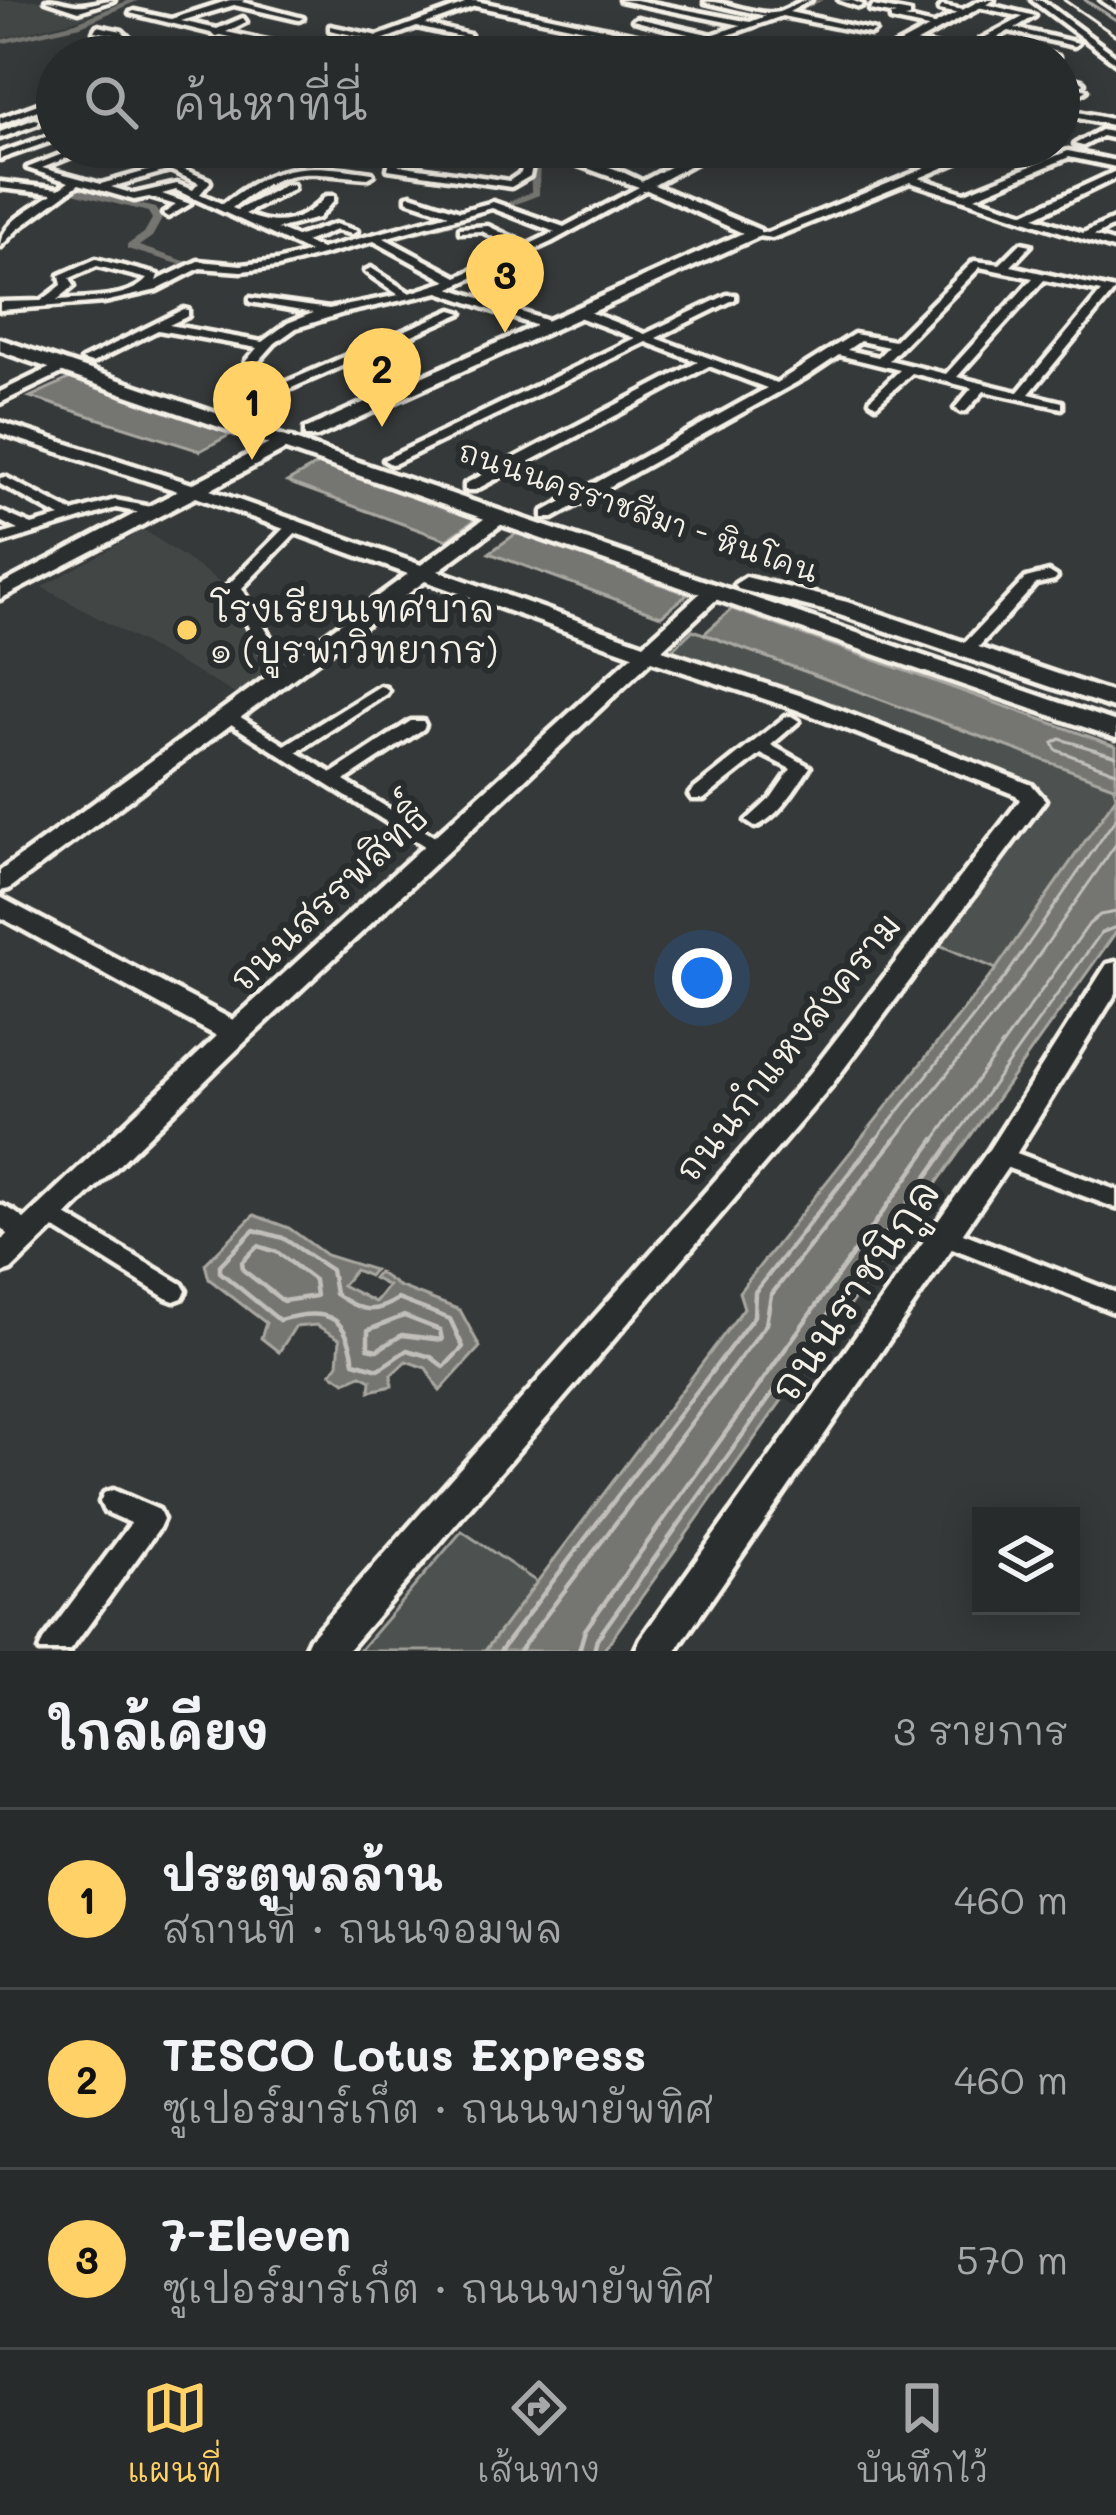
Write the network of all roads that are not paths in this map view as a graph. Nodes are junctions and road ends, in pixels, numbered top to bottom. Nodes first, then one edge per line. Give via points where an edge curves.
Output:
1 (50, 0) edge
2 (110, 0) edge
3 (624, 0) edge
4 (665, 0) edge
5 (713, 0) edge
6 (804, 0) edge
7 (843, 0) edge
8 (1036, 0) edge
9 (1106, 0) edge
10 (237, 1) edge
11 (471, 1) edge
12 (978, 4) edge
13 (859, 5) dead end
14 (654, 6) junction
15 (1116, 6) edge
16 (873, 8) dead end
17 (942, 8) dead end
18 (162, 9) dead end
19 (134, 14) dead end
20 (688, 15) junction
21 (777, 15) junction
22 (190, 16) junction
23 (299, 18) dead end
24 (395, 19) dead end
25 (243, 20) dead end
26 (170, 22) junction
27 (731, 23) dead end
28 (416, 25) junction
29 (660, 25) junction
30 (752, 25) junction
31 (937, 27) junction
32 (333, 28) dead end
33 (97, 29) dead end
34 (1010, 29) junction
35 (871, 32) dead end
36 (215, 34) junction
37 (121, 36) edge
38 (224, 36) edge
39 (370, 36) edge
40 (385, 36) edge
41 (458, 36) edge
42 (630, 36) joint
43 (702, 36) edge
44 (716, 36) edge
45 (921, 36) edge
46 (995, 36) edge
47 (1042, 36) edge
48 (1116, 60) edge
49 (36, 104) edge
50 (0, 111) edge
51 (1080, 113) edge
52 (20, 114) junction
53 (36, 120) edge
54 (0, 121) edge
55 (36, 122) edge
56 (1116, 122) edge
57 (0, 135) edge
58 (1116, 136) edge
59 (36, 142) edge
60 (1080, 144) joint
61 (1116, 152) edge
62 (0, 156) edge
63 (1080, 157) edge
64 (1116, 164) edge
65 (36, 166) edge
66 (168, 168) edge
67 (174, 168) edge
68 (399, 168) edge
69 (526, 168) edge
70 (596, 168) edge
71 (679, 168) edge
72 (938, 168) edge
73 (1034, 168) edge
74 (1116, 174) edge
75 (368, 175) dead end
76 (911, 179) junction
77 (78, 180) junction
78 (0, 185) edge
79 (105, 186) junction
80 (644, 186) junction
81 (289, 187) dead end
82 (61, 192) junction
83 (150, 193) junction
84 (194, 195) junction
85 (965, 197) junction
86 (331, 198) dead end
87 (411, 198) dead end
88 (230, 212) junction
89 (168, 214) dead end
90 (460, 214) junction
91 (1026, 217) junction
92 (1116, 221) edge
93 (271, 227) junction
94 (464, 230) dead end
95 (352, 231) dead end
96 (564, 231) junction
97 (755, 233) junction
98 (1085, 236) junction
99 (376, 238) junction
100 (296, 242) junction
101 (0, 244) edge
102 (1025, 245) dead end
103 (1116, 247) edge
104 (527, 249) junction
105 (321, 253) junction
106 (1003, 268) junction
107 (371, 271) dead end
108 (1041, 276) junction
109 (457, 282) junction
110 (146, 287) junction
111 (441, 289) junction
112 (407, 296) junction
113 (731, 297) dead end
114 (254, 300) dead end
115 (44, 304) junction
116 (0, 306) edge
117 (326, 312) junction
118 (184, 313) dead end
119 (455, 313) dead end
120 (580, 313) junction
121 (550, 326) junction
122 (159, 327) junction
123 (0, 330) edge
124 (644, 337) junction
125 (0, 345) edge
126 (263, 346) junction
127 (896, 346) junction
128 (837, 352) junction
129 (79, 362) junction
130 (708, 362) junction
131 (880, 362) junction
132 (909, 369) junction
133 (949, 378) junction
134 (981, 386) junction
135 (777, 388) junction
136 (1021, 396) junction
137 (0, 398) edge
138 (876, 401) dead end
139 (1057, 405) dead end
140 (231, 406) junction
141 (962, 408) dead end
142 (0, 427) edge
143 (311, 433) junction
144 (286, 442) junction
145 (391, 460) junction
146 (5, 481) dead end
147 (194, 488) junction
148 (470, 488) junction
149 (151, 511) junction
150 (548, 514) junction
151 (0, 515) edge
152 (71, 517) junction
153 (499, 517) junction
154 (296, 524) junction
155 (30, 530) junction
156 (0, 540) edge
157 (424, 574) junction
158 (1049, 577) dead end
159 (731, 592) junction
160 (0, 593) edge
161 (825, 621) junction
162 (646, 651) junction
163 (966, 651) junction
164 (285, 677) junction
165 (380, 691) dead end
166 (1116, 702) edge
167 (1116, 714) edge
168 (228, 717) junction
169 (791, 721) dead end
170 (417, 725) dead end
171 (1116, 730) edge
172 (1116, 741) edge
173 (759, 746) junction
174 (285, 752) junction
175 (332, 782) junction
176 (698, 795) dead end
177 (755, 821) dead end
178 (437, 846) junction
179 (0, 883) edge
180 (0, 906) edge
181 (1116, 971) edge
182 (236, 1034) junction
183 (1000, 1156) junction
184 (1116, 1199) edge
185 (0, 1214) edge
186 (49, 1214) junction
187 (26, 1235) junction
188 (945, 1235) junction
189 (0, 1261) edge
190 (174, 1292) dead end
191 (1116, 1303) edge
192 (113, 1502) dead end
193 (53, 1651) edge
194 (323, 1651) edge
195 (654, 1651) edge

1 - 2 street via 80,9
3 - 14 street
4 - 14 street
5 - 21 street
6 - 21 street
7 - 13 street
8 - 48 street
9 - 15 street
10 - 22 street
10 - 23 street
11 - 28 street
11 - 42 street
12 - 17 street
12 - 31 street
12 - 34 street via 1031,16
14 - 30 street
16 - 31 street
18 - 22 street
19 - 26 street
20 - 27 street
20 - 29 street
20 - 29 street via 655,10 635,19
21 - 30 street
21 - 35 street
22 - 26 street
24 - 28 street
25 - 36 street
26 - 36 street
28 - 40 street
28 - 41 street
29 - 42 street
29 - 43 street
30 - 44 street
31 - 45 street
32 - 39 street
33 - 37 street
34 - 46 street
34 - 47 street
36 - 38 street
49 - 52 street
50 - 52 street
51 - 56 street
52 - 53 street
52 - 54 street
55 - 57 street
58 - 60 street via 1101,133
59 - 62 street
60 - 61 street
63 - 64 street
65 - 77 street
66 - 79 street
67 - 84 street via 205,183
68 - 69 street via 511,184
70 - 80 street
71 - 80 street
72 - 76 street
73 - 85 street
74 - 91 street
75 - 88 street via 283,170 260,179
76 - 85 street
76 - 97 street via 767,236
77 - 79 street
77 - 82 street
78 - 82 street
79 - 83 street via 134,197
80 - 96 street
80 - 97 street
81 - 88 street
82 - 101 street
83 - 84 street via 177,187
83 - 89 street via 185,204
84 - 88 street
85 - 91 street
86 - 93 street via 314,216
87 - 90 street
88 - 93 street
90 - 96 street via 500,206
90 - 99 street
91 - 98 street
92 - 98 street
93 - 100 street
94 - 104 street via 484,228
95 - 100 street via 337,227
96 - 104 street
97 - 120 street
98 - 103 street
99 - 105 street
99 - 109 street
100 - 105 street
102 - 106 street
104 - 109 street
105 - 110 street via 241,268 198,264 170,284
106 - 108 street
106 - 127 street via 978,263
107 - 112 street
108 - 133 street
108 - 136 street via 1109,290
109 - 111 street
110 - 115 street via 110,301
110 - 115 street via 154,277 95,262 64,277 68,286
111 - 112 street
111 - 121 street
112 - 117 street
113 - 124 street
114 - 117 street
115 - 116 street
117 - 126 street
118 - 122 street
119 - 140 street
120 - 121 street
120 - 124 street
121 - 143 street
122 - 126 street
122 - 129 street
123 - 129 main road, ถนนนครราชสีมา - หินโคน
124 - 130 street
124 - 145 street
125 - 129 main road
126 - 140 street
127 - 128 street via 858,337
127 - 131 street
128 - 131 street
128 - 135 street
129 - 137 street
129 - 140 main road, ถนนนครราชสีมา - หินโคน
129 - 144 main road
130 - 135 street
130 - 148 street
131 - 132 street
132 - 133 street
132 - 138 street
133 - 134 street
134 - 136 street
134 - 141 street
135 - 150 street
136 - 139 street
140 - 143 main road, ถนนนครราชสีมา - หินโคน
142 - 147 street
143 - 144 main road
143 - 145 main road, ถนนนครราชสีมา - หินโคน
144 - 147 street
144 - 153 main road
145 - 148 main road, ถนนนครราชสีมา - หินโคน
146 - 152 street
147 - 149 street
147 - 154 street
148 - 150 main road, ถนนนครราชสีมา - หินโคน
149 - 152 street via 115,504
149 - 160 street
150 - 159 main road, ถนนนครราชสีมา - หินโคน
151 - 155 street
152 - 155 street
153 - 157 street
153 - 159 main road
154 - 157 street
154 - 164 street via 234,587
155 - 156 street
157 - 162 street
157 - 164 street
158 - 163 street via 1030,581
159 - 161 main road
159 - 162 street, ถนนสรรพสิทธิ์
159 - 163 main road via 839,607
159 - 172 main road via 813,634
161 - 167 main road, ถนนนครราชสีมา - หินโคน
161 - 171 main road
162 - 178 street, ถนนสรรพสิทธิ์
162 - 194 street, ถนนกำแหงสงคราม via 803,704 1033,800 820,1079
163 - 166 main road
164 - 168 street
165 - 174 street
168 - 174 street
168 - 179 street
169 - 173 street
170 - 175 street
173 - 176 street
173 - 177 street via 801,767
174 - 175 street
175 - 178 street
178 - 182 street, ถนนสรรพสิทธิ์
180 - 182 street
181 - 183 street, ถนนราชนิกูล
182 - 186 street, ถนนสรรพสิทธิ์
183 - 184 street
183 - 188 street, ถนนราชนิกูล
185 - 187 street
186 - 187 street, ถนนสรรพสิทธิ์
186 - 190 street
187 - 189 street, ถนนสรรพสิทธิ์
188 - 191 street
188 - 195 street, ถนนราชนิกูล
192 - 193 street via 150,1519

